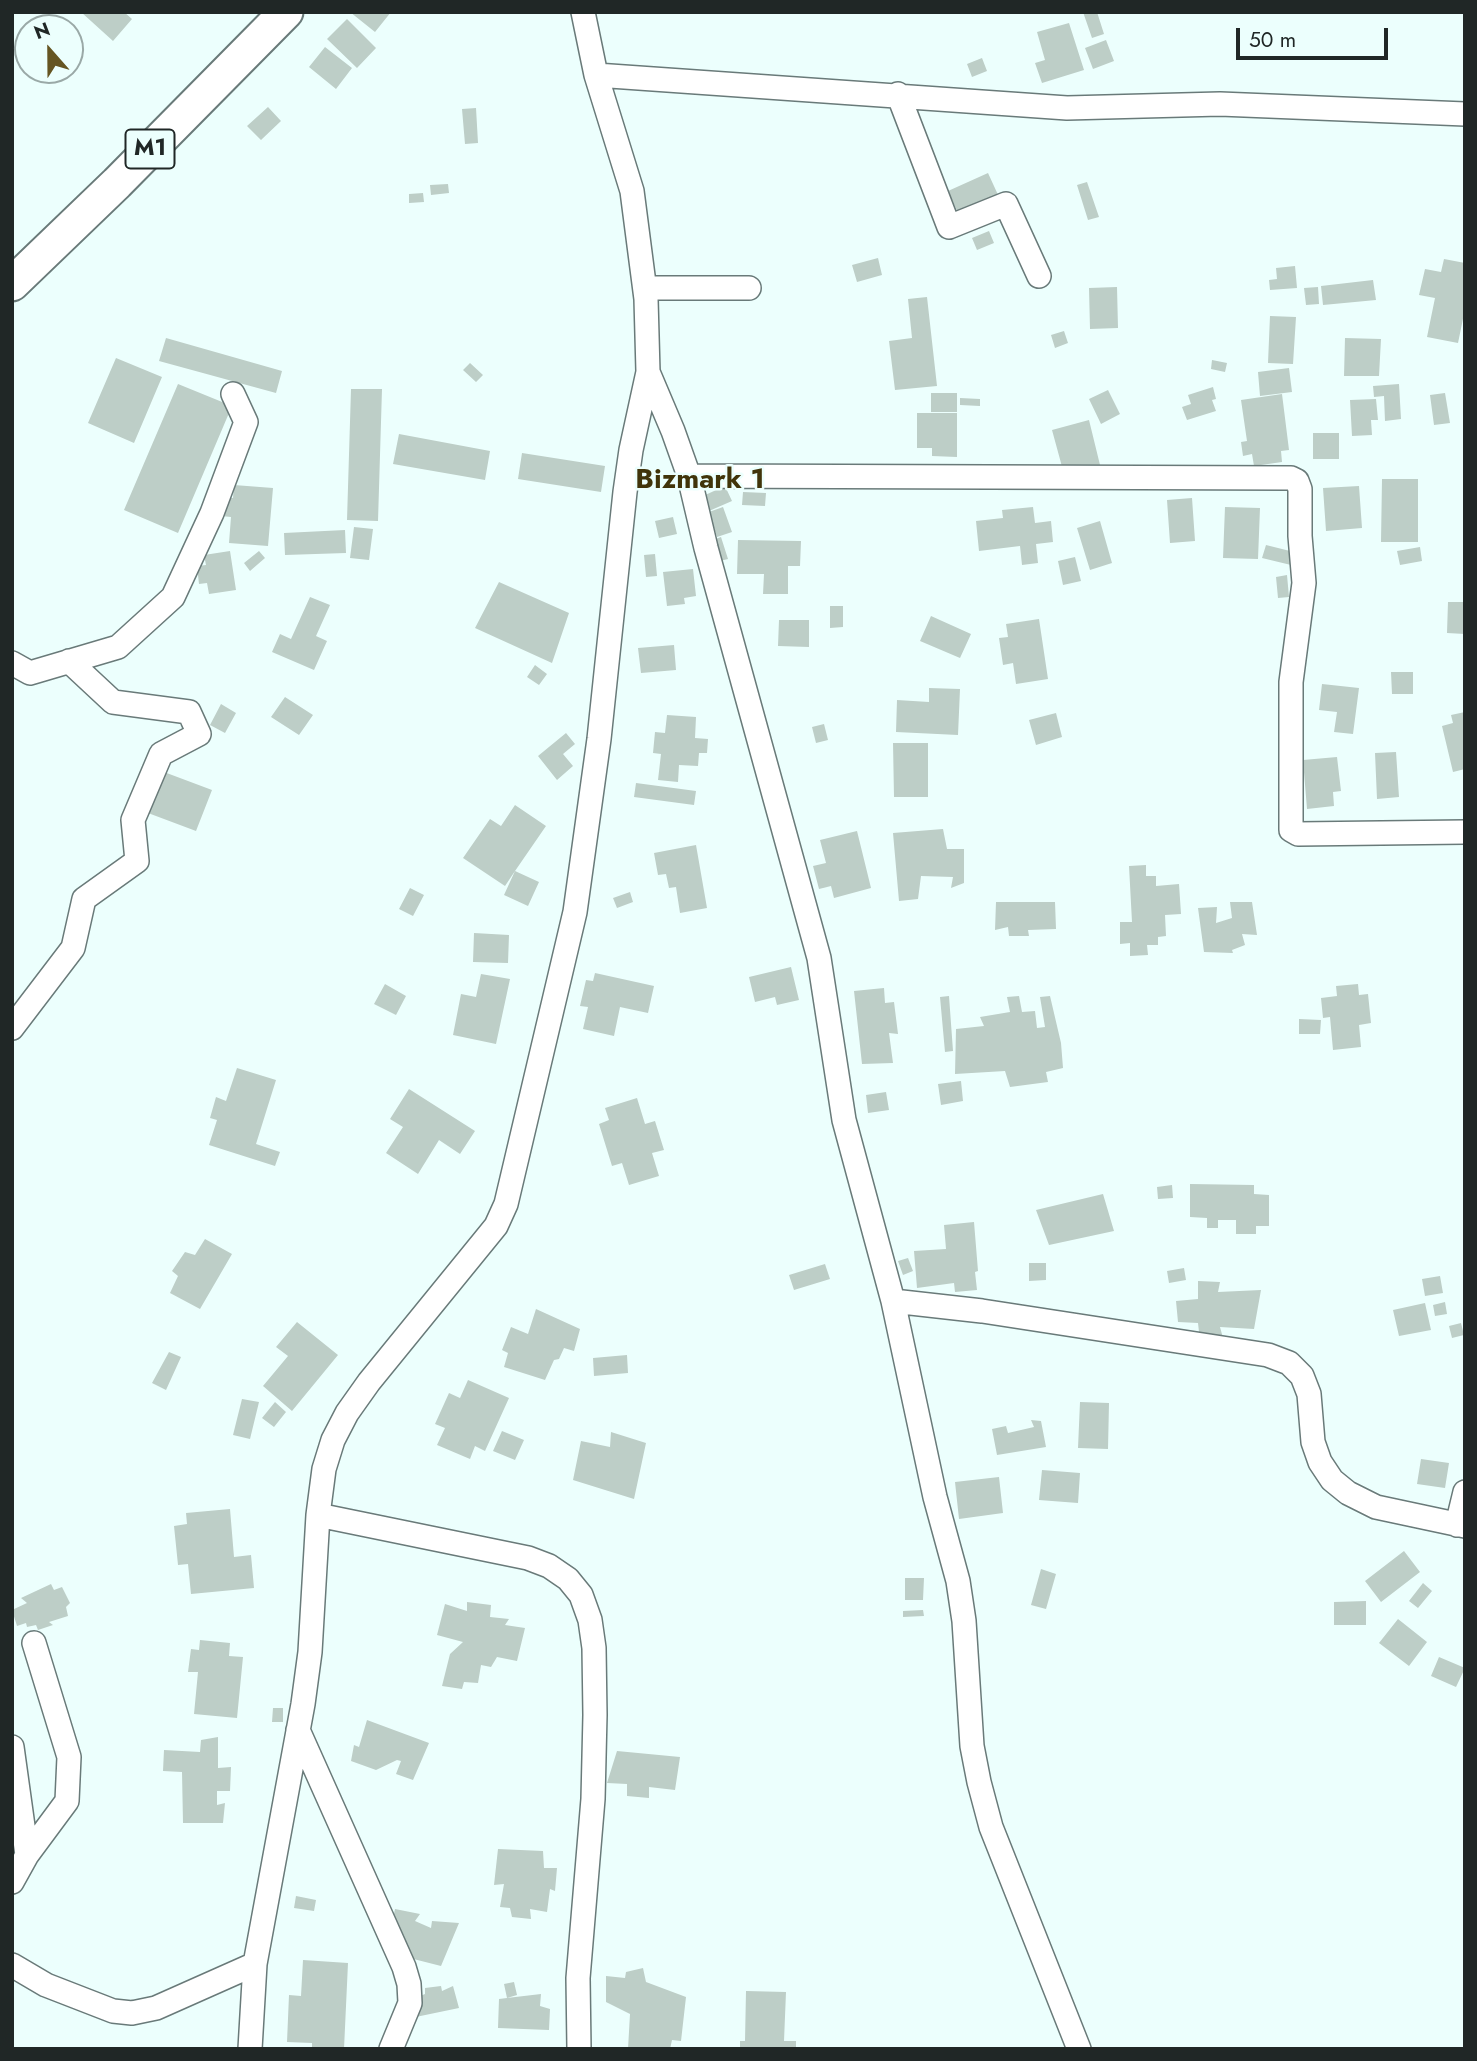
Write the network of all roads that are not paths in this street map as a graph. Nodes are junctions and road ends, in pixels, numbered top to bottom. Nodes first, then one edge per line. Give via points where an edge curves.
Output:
1 (286, 12) edge
2 (583, 12) edge
3 (596, 75) junction
4 (898, 94) junction
5 (1465, 114) edge
6 (1039, 275) dead end
7 (12, 284) edge
8 (645, 288) junction
9 (749, 288) dead end
10 (649, 372) junction
11 (233, 394) dead end
12 (689, 476) junction
13 (69, 661) junction
14 (12, 663) edge
15 (1465, 832) edge
16 (12, 1028) edge
17 (892, 1301) junction
18 (1465, 1492) edge
19 (318, 1515) junction
20 (1461, 1526) edge
21 (34, 1643) dead end
22 (298, 1730) junction
23 (12, 1748) edge
24 (27, 1854) junction
25 (12, 1882) edge
26 (255, 1964) junction
27 (12, 1965) edge
28 (250, 2049) edge
29 (391, 2049) edge
30 (579, 2049) edge
31 (1079, 2049) edge

1 - 7 highway, M1
2 - 3 street
3 - 4 street
3 - 8 street via 632,191
4 - 5 street via 1067,108 1220,104
4 - 6 street via 949,227 1006,204
8 - 9 street
8 - 10 street
10 - 12 street
10 - 19 street via 625,492 600,739 575,912 506,1204 496,1226 347,1413 324,1469
11 - 13 street via 246,422 212,513 173,597 118,647
12 - 15 street via 1291,478 1300,489 1304,583 1291,682 1292,830 1298,834
12 - 17 street via 819,958 844,1120
13 - 14 street via 30,673
13 - 16 street via 113,702 189,712 199,734 161,754 133,820 137,861 84,899 73,948
17 - 20 street via 1268,1355 1289,1363 1302,1376 1309,1394 1312,1442 1332,1480 1376,1507
17 - 31 street via 958,1581 979,1783
18 - 20 street
19 - 22 street via 310,1652
19 - 30 street via 528,1558 568,1579 581,1595 594,1648 596,1715 578,1978
21 - 24 street via 69,1757 67,1801
22 - 26 street
22 - 29 street via 410,1984 410,2003
23 - 24 street
24 - 25 street
26 - 27 street via 156,2008 132,2013 113,2011 46,1985
26 - 28 street

